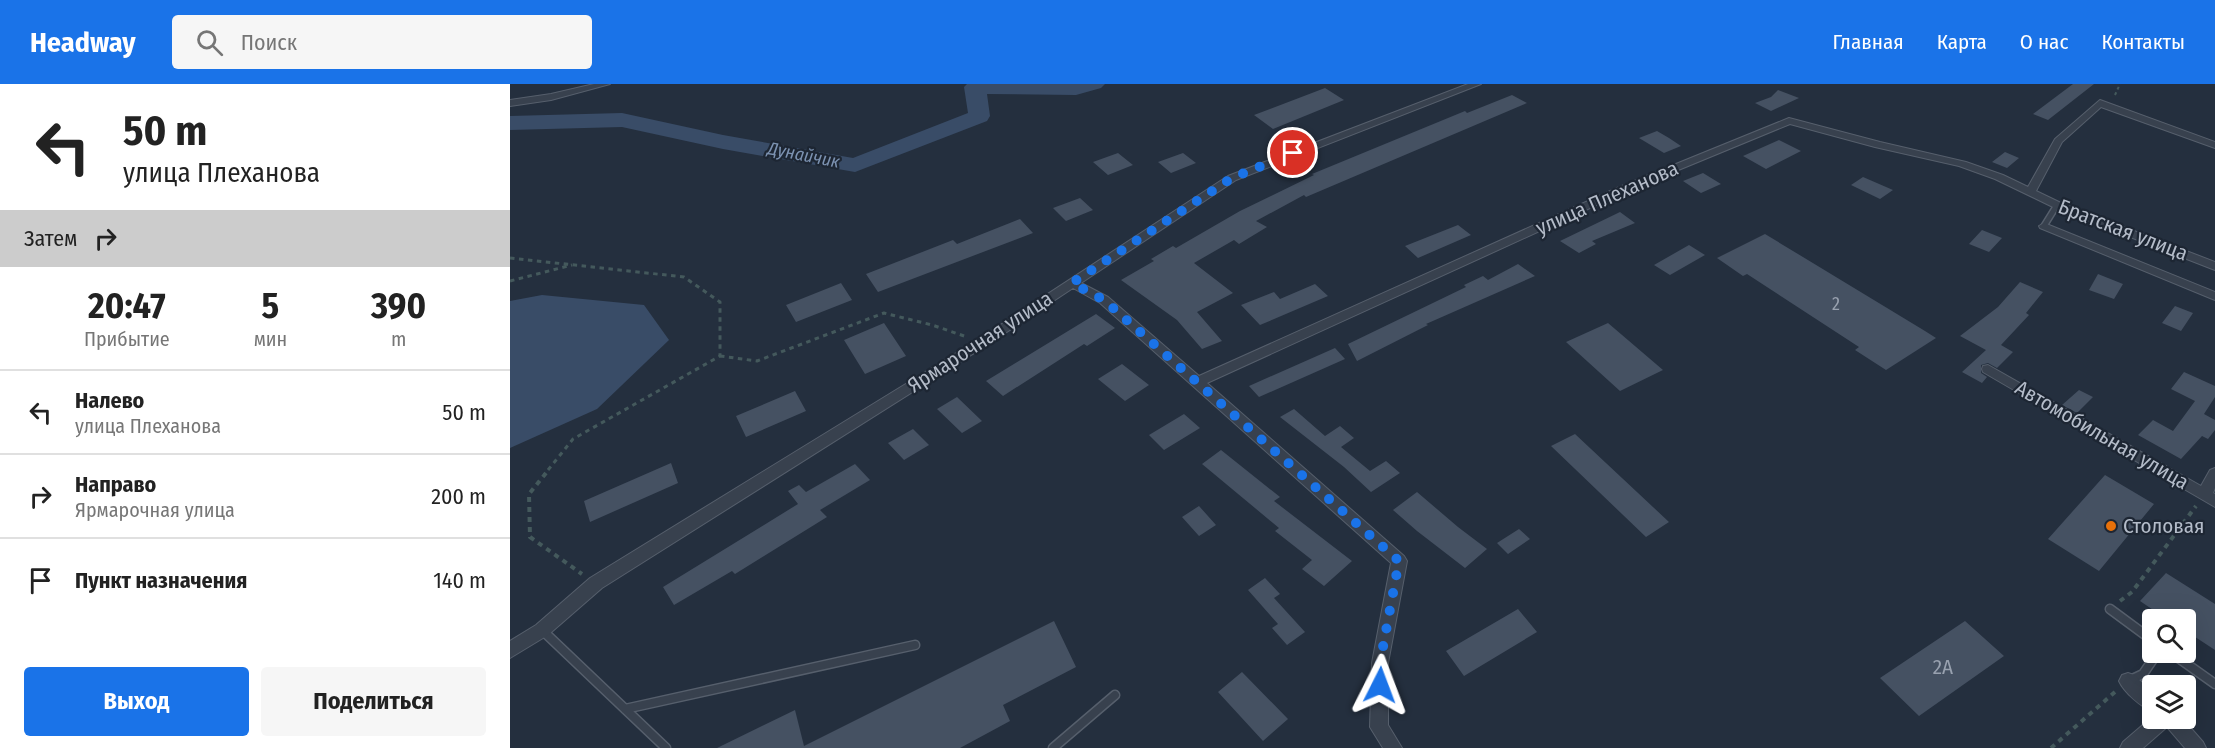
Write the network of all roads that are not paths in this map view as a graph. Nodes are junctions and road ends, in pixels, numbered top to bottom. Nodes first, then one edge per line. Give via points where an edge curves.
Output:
1 (605, 84) edge
2 (1476, 84) edge
3 (510, 103) edge
4 (2215, 145) edge
5 (2030, 193) junction
6 (2057, 205) junction
7 (2044, 226) joint
8 (2215, 266) edge
9 (1072, 283) junction
10 (2215, 296) edge
11 (1988, 369) dead end
12 (1196, 383) junction
13 (2215, 474) edge
14 (2210, 498) edge
15 (2110, 609) road end
16 (542, 630) junction
17 (2142, 633) edge
18 (915, 645) dead end
19 (510, 650) edge
20 (2150, 663) edge
21 (2185, 663) edge
22 (2128, 681) joint
23 (2215, 684) edge
24 (2142, 694) edge
25 (1115, 695) dead end
26 (625, 709) junction
27 (2151, 729) edge
28 (2179, 729) edge
29 (666, 748) edge
30 (1053, 748) edge
31 (1393, 748) edge
32 (2129, 748) edge
33 (2197, 748) edge

1 - 3 street
2 - 9 street, Ярмарочная улица via 1232,178
4 - 5 street via 2100,103 2058,141
5 - 6 street, Братская улица
5 - 12 street, улица Плеханова via 1962,164 1789,121 1621,190
6 - 7 lane
6 - 8 street, Братская улица
7 - 10 street, Братская улица
9 - 12 street via 1104,300
9 - 16 street, Ярмарочная улица via 596,583
11 - 14 street, Автомобильная улица
12 - 31 street via 1399,561 1380,663 1379,727
13 - 14 street
15 - 17 lane
16 - 19 street, Ярмарочная улица
16 - 26 lane
18 - 26 lane
20 - 22 lane via 2143,674
21 - 23 lane
22 - 24 street
25 - 30 lane
26 - 29 lane
27 - 32 street
28 - 33 street

